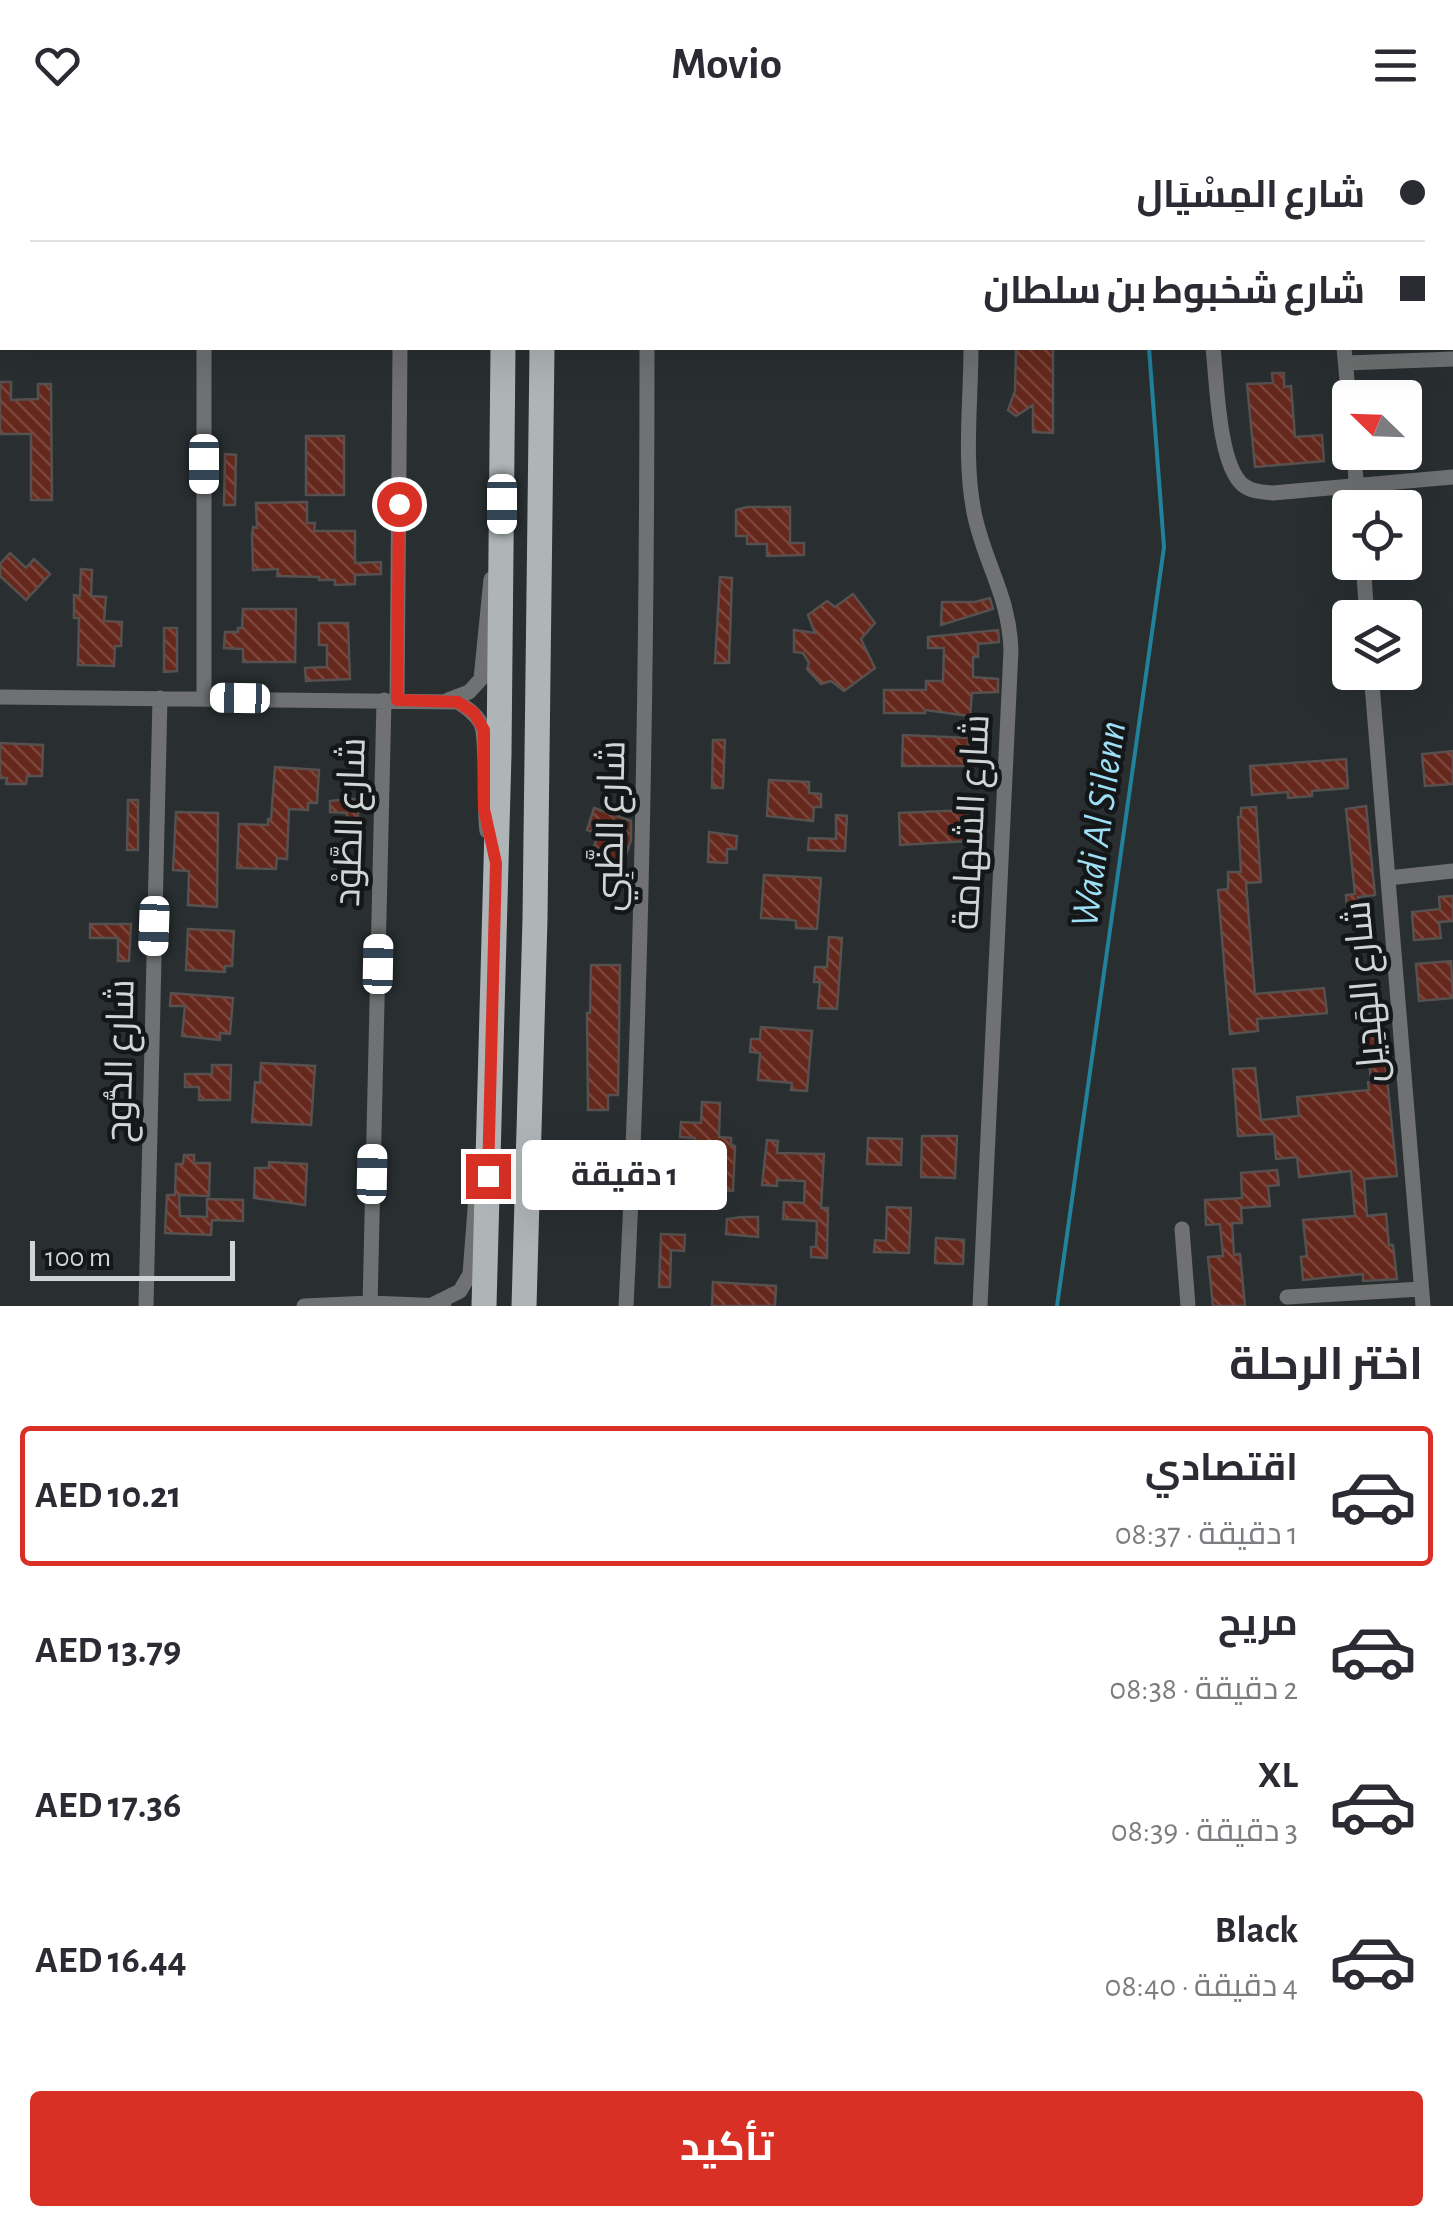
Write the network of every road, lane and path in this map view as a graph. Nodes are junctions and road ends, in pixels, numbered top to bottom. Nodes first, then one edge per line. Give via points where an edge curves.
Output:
1 (204, 350) edge
2 (400, 350) edge
3 (502, 350) edge
4 (542, 350) edge
5 (647, 350) edge
6 (971, 350) edge
7 (1213, 350) edge
8 (1345, 356) edge
9 (1453, 358) edge
10 (1355, 470) edge
11 (1453, 478) edge
12 (1356, 485) junction
13 (1356, 490) edge
14 (502, 542) junction
15 (1372, 690) edge
16 (0, 697) edge
17 (160, 698) junction
18 (204, 698) junction
19 (391, 700) junction
20 (448, 700) junction
21 (496, 863) junction
22 (1453, 871) edge
23 (1388, 878) junction
24 (489, 1146) junction
25 (1182, 1229) dead end
26 (526, 1272) junction
27 (1286, 1297) dead end
28 (1422, 1298) edge
29 (370, 1305) edge
30 (439, 1305) edge
31 (146, 1306) edge
32 (304, 1306) edge
33 (484, 1306) edge
34 (524, 1306) edge
35 (534, 1306) edge
36 (626, 1306) edge
37 (980, 1306) edge
38 (1188, 1306) edge

1 - 18 street
2 - 19 street, شارع الطَّوْد
3 - 14 main road
4 - 26 main road
5 - 36 street, شارع الظَّبِي via 648,575
6 - 37 street, شارع الشهامة via 972,494 1005,601 1010,650
7 - 12 street via 1227,459 1244,486 1273,494
8 - 9 street
10 - 12 street
11 - 12 street
12 - 13 street
14 - 20 street via 488,594 484,671 476,687
14 - 21 main road
15 - 23 street, شارع الهَدِيل
16 - 17 street
17 - 18 street
17 - 31 street, شارع الدُّوح
18 - 19 street
19 - 20 street
19 - 29 street, شارع الطَّوْد
20 - 21 street via 474,713 484,730 484,809
21 - 24 main road
22 - 23 street
23 - 28 street, شارع الهَدِيل
24 - 30 street via 475,1198 470,1274
24 - 33 main road
25 - 38 street
26 - 34 main road
26 - 35 street
27 - 28 street
29 - 30 street
29 - 32 street

